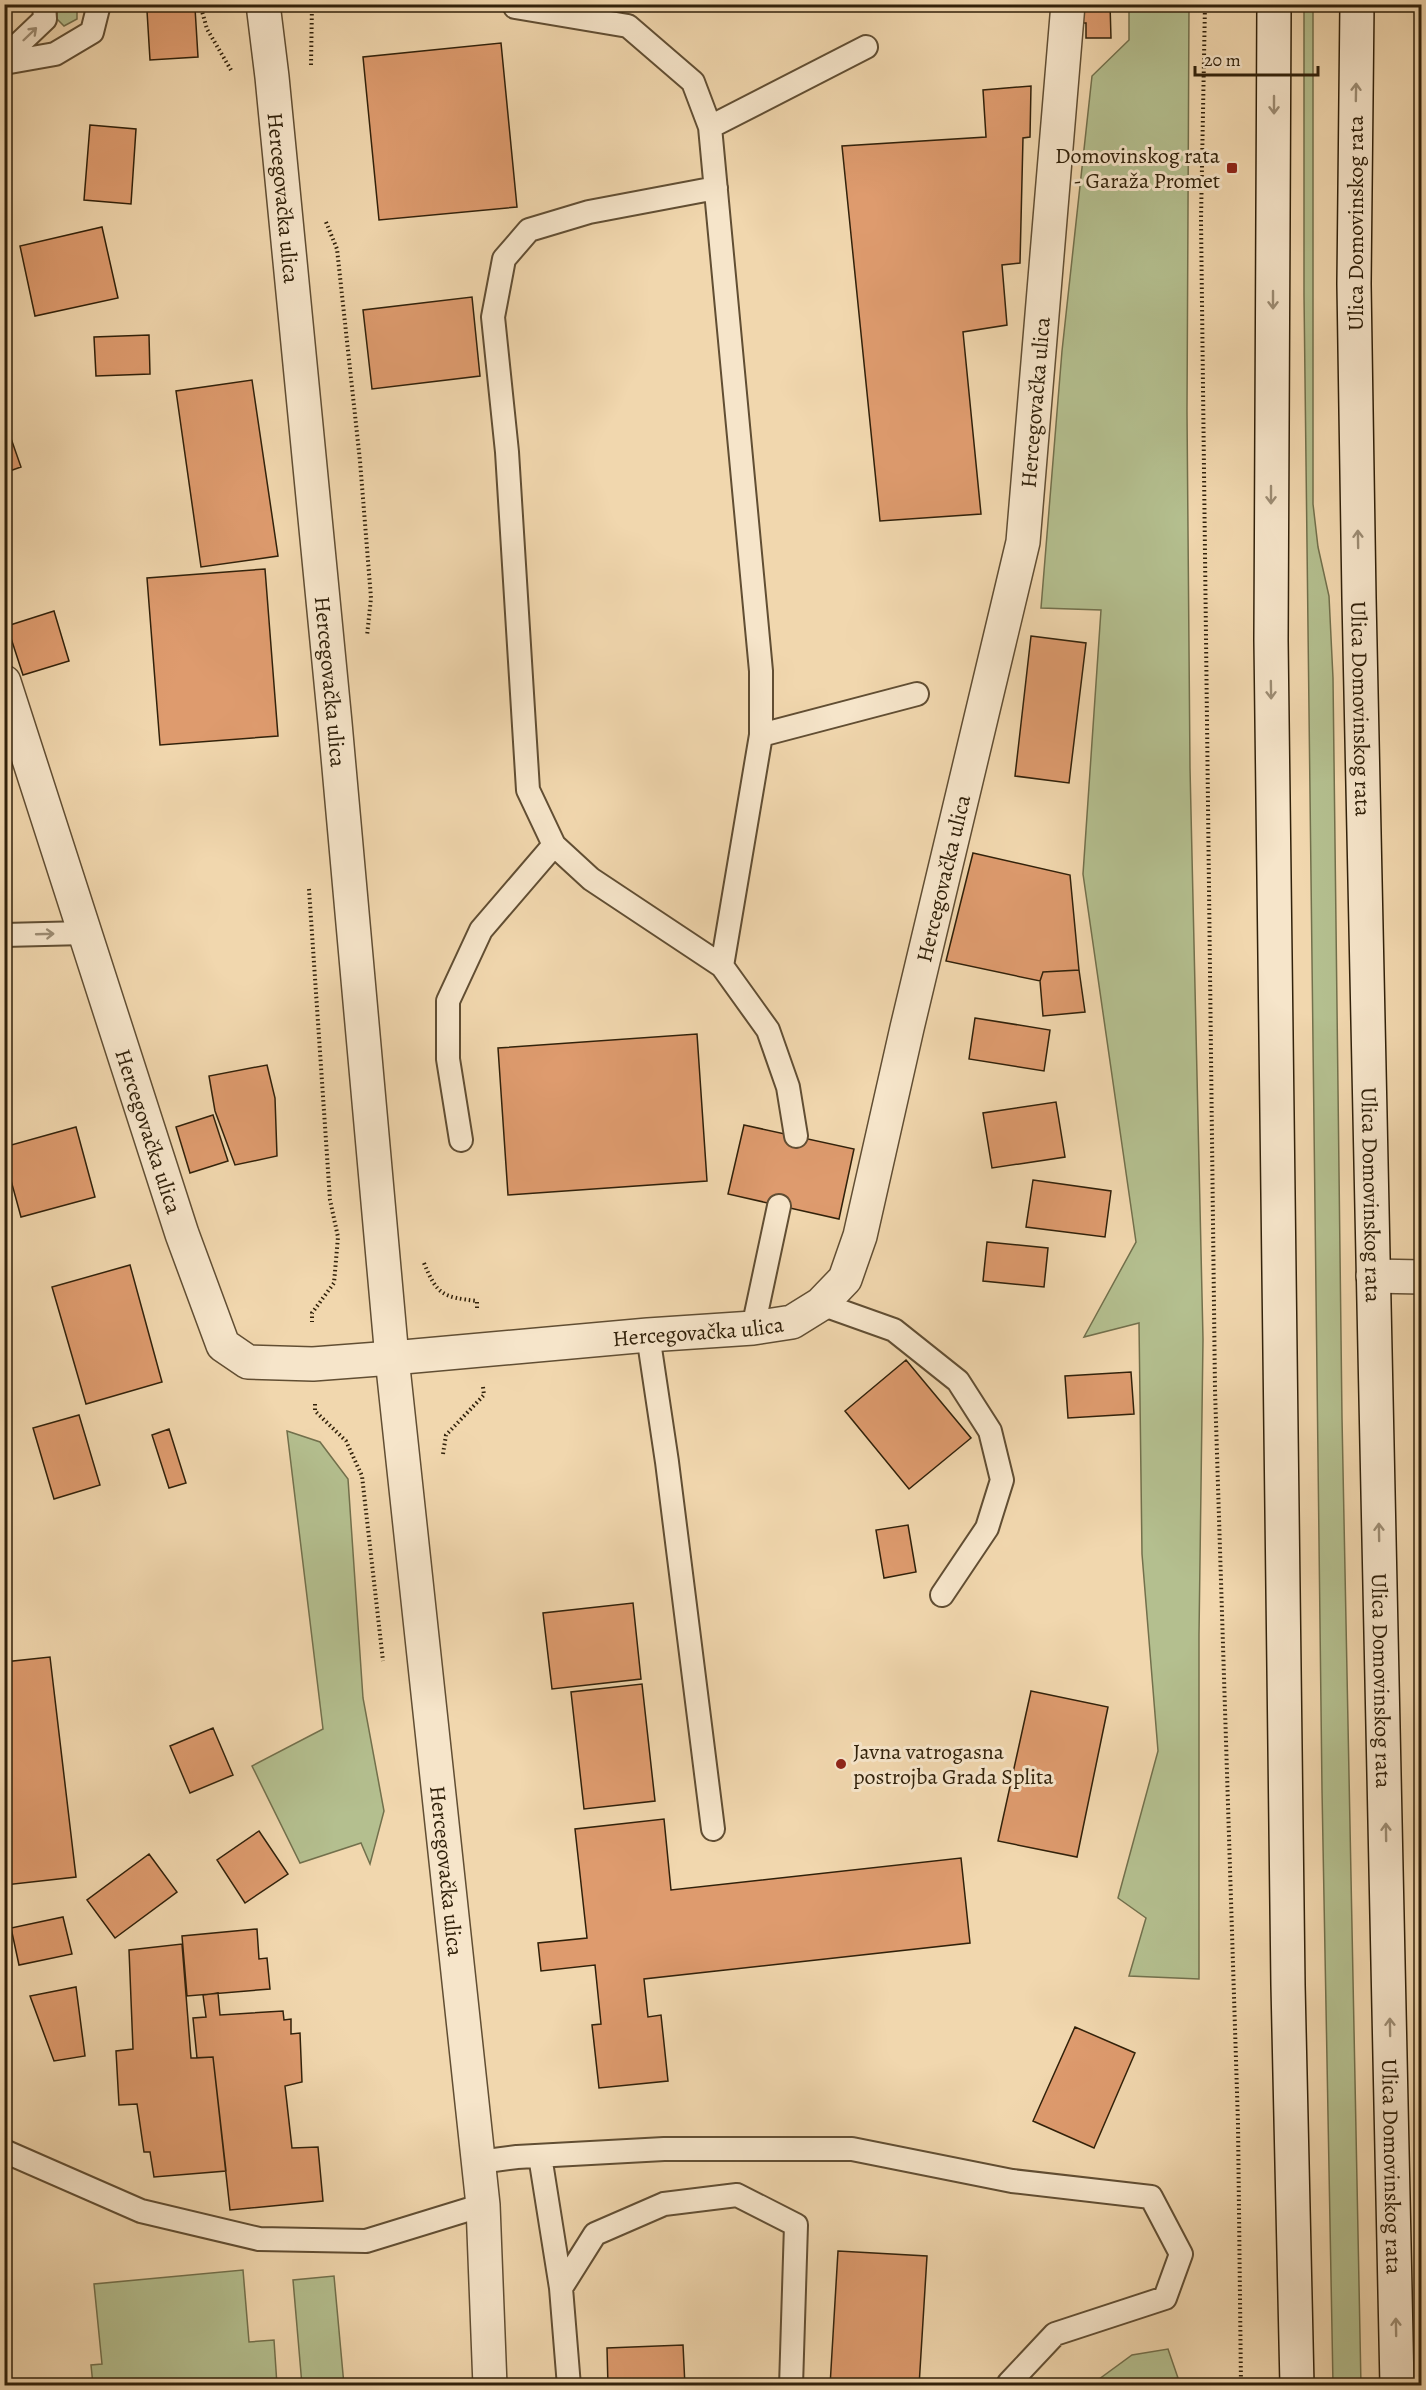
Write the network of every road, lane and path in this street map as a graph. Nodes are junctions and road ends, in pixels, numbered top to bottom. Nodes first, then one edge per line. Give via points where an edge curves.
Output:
1 (44, 4) edge
2 (99, 4) edge
3 (200, 4) edge
4 (263, 4) edge
5 (1068, 4) edge
6 (1205, 4) edge
7 (1274, 4) edge
8 (1358, 4) edge
9 (515, 7) dead end
10 (866, 47) dead end
11 (4, 58) edge
12 (4, 63) edge
13 (234, 76) dead end
14 (710, 127) junction
15 (716, 188) junction
16 (4, 682) edge
17 (917, 694) dead end
18 (762, 735) junction
19 (554, 845) junction
20 (308, 882) dead end
21 (85, 933) junction
22 (4, 935) edge
23 (722, 966) junction
24 (796, 1136) dead end
25 (461, 1140) dead end
26 (779, 1206) dead end
27 (1373, 1276) junction
28 (1422, 1277) edge
29 (821, 1304) junction
30 (312, 1322) dead end
31 (753, 1328) junction
32 (648, 1335) junction
33 (392, 1358) junction
34 (942, 1595) dead end
35 (713, 1829) dead end
36 (4, 2151) edge
37 (540, 2156) junction
38 (479, 2162) junction
39 (483, 2205) junction
40 (561, 2288) junction
41 (1009, 2383) dead end
42 (490, 2385) edge
43 (569, 2385) edge
44 (791, 2385) edge
45 (1241, 2385) edge
46 (1297, 2385) edge
47 (1397, 2385) edge

11 -> 1 lane via 45,19
2 - 12 lane via 92,32 55,54
3 - 13 path via 207,29
4 - 33 street, Hercegovačka ulica via 335,723
5 - 29 street, Hercegovačka ulica via 1023,542 860,1236 845,1279
6 - 45 path via 1201,220 1215,1390 1237,2112
7 -> 46 street via 1270,640
27 -> 8 street, Ulica Domovinskog rata via 1354,284
9 - 14 lane via 628,26 693,82
10 - 14 lane
14 - 15 lane
15 - 18 lane via 761,671
15 - 19 lane via 590,212 529,230 504,259 493,317 507,452 528,790
16 - 21 street, Hercegovačka ulica
17 - 18 lane
18 - 23 lane
19 - 23 lane via 591,879
19 - 25 lane via 481,930 448,1001 448,1059
20 - 30 path via 330,1200 338,1237 334,1283 312,1313
22 -> 21 lane
21 - 33 street, Hercegovačka ulica via 182,1234 223,1345 248,1362 313,1364
23 - 24 lane via 768,1030 788,1088
26 - 31 lane
27 - 28 street
47 -> 27 street, Ulica Domovinskog rata
29 - 31 street, Hercegovačka ulica via 792,1322
29 - 34 lane via 894,1330 958,1381 990,1431 1002,1480 987,1528
31 - 32 street, Hercegovačka ulica
32 - 33 street, Hercegovačka ulica
32 - 35 lane
33 - 38 street, Hercegovačka ulica
36 - 39 lane via 141,2211 259,2239 366,2241
37 - 38 lane
37 - 40 lane
37 - 41 lane via 664,2149 852,2149 1012,2181 1151,2197 1181,2254 1165,2298 1055,2334
38 - 39 street, Hercegovačka ulica
39 - 42 street, Hercegovačka ulica
40 - 43 lane
40 - 44 lane via 595,2234 664,2204 737,2195 796,2225

